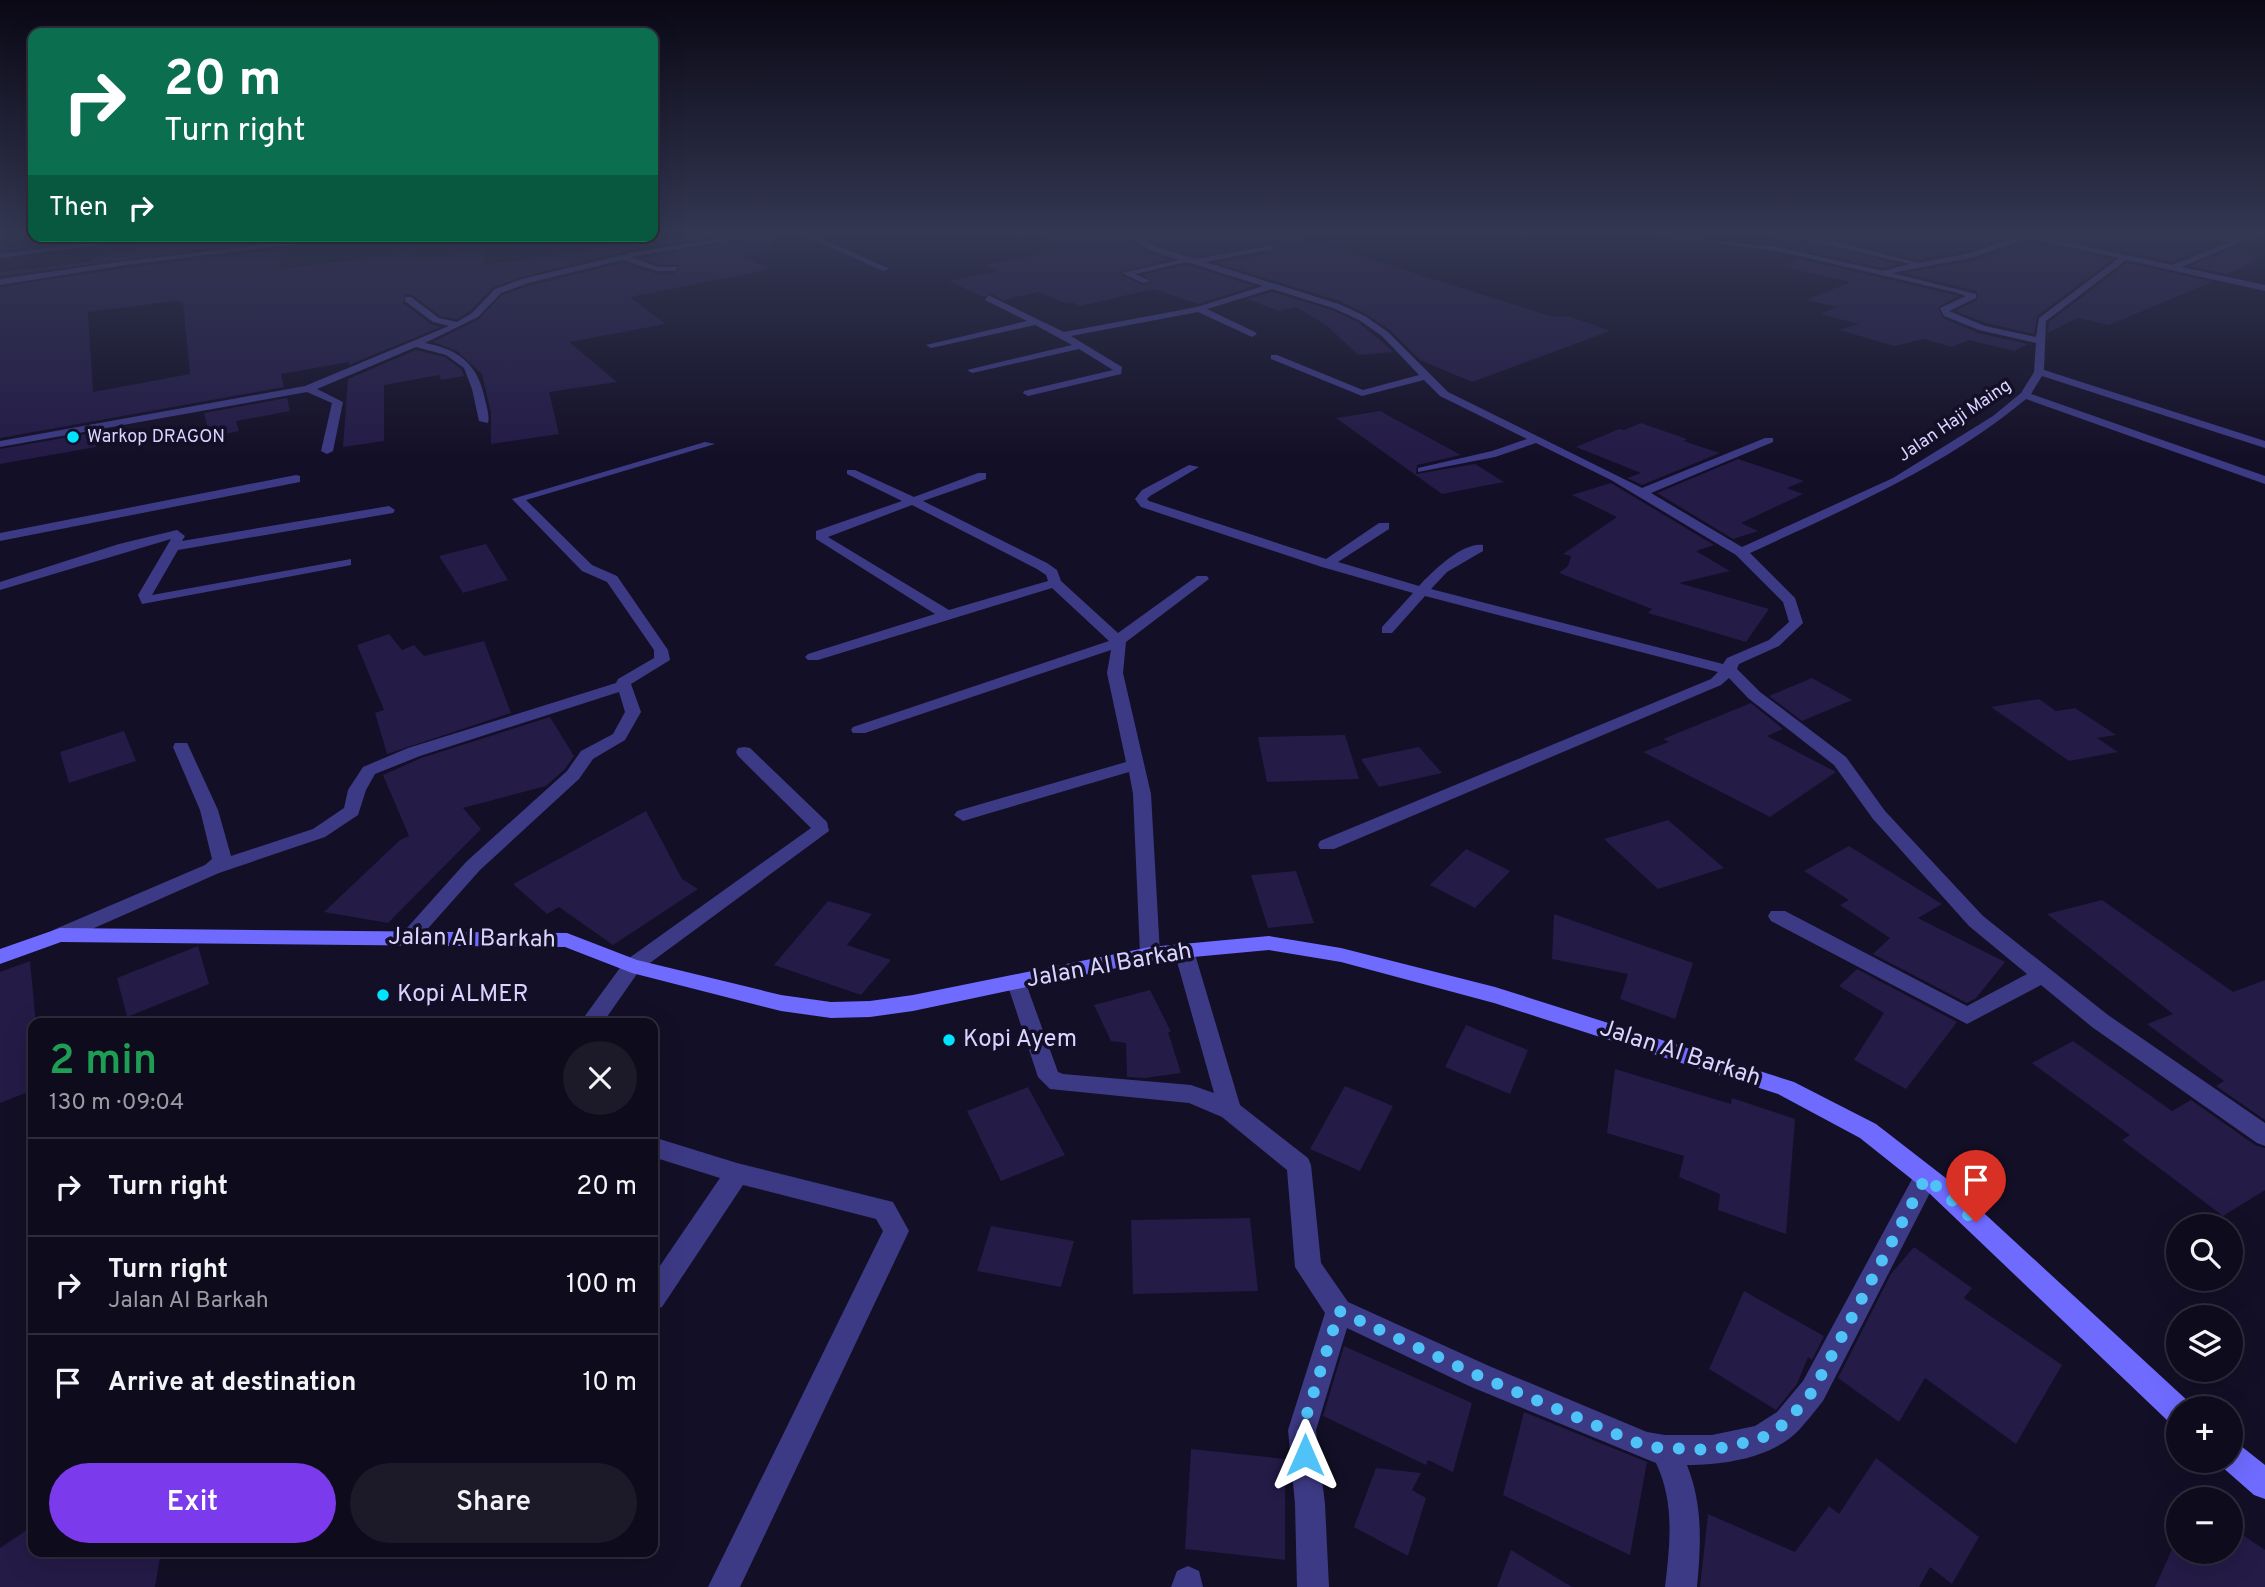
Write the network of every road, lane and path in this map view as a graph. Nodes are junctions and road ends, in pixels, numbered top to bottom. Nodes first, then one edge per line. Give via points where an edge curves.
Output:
1 (421, 309) edge
2 (481, 309) edge
3 (1010, 309) edge
4 (1199, 309) joint
5 (1343, 309) edge
6 (1944, 309) edge
7 (2055, 309) edge
8 (1035, 322) junction
9 (458, 325) junction
10 (1252, 334) dead end
11 (1063, 335) junction
12 (2042, 341) junction
13 (417, 344) junction
14 (931, 345) dead end
15 (1080, 346) junction
16 (1274, 356) dead end
17 (972, 370) dead end
18 (2039, 372) junction
19 (1426, 376) junction
20 (308, 389) junction
21 (1028, 393) dead end
22 (2025, 395) junction
23 (484, 421) dead end
24 (1537, 439) junction
25 (1769, 440) dead end
26 (0, 444) edge
27 (709, 444) dead end
28 (2265, 445) edge
29 (327, 451) dead end
30 (1193, 467) dead end
31 (1422, 470) dead end
32 (851, 471) dead end
33 (982, 476) dead end
34 (296, 479) dead end
35 (2265, 480) edge
36 (1643, 492) junction
37 (913, 501) junction
38 (389, 510) dead end
39 (1384, 526) dead end
40 (0, 537) edge
41 (172, 547) junction
42 (1478, 548) dead end
43 (1741, 552) junction
44 (346, 562) dead end
45 (1327, 564) junction
46 (1202, 579) dead end
47 (1055, 583) junction
48 (0, 586) edge
49 (1422, 591) junction
50 (947, 615) junction
51 (1387, 630) dead end
52 (1119, 642) junction
53 (813, 657) dead end
54 (1729, 670) junction
55 (623, 686) junction
56 (859, 730) dead end
57 (181, 747) dead end
58 (744, 752) dead end
59 (1134, 765) junction
60 (963, 815) dead end
61 (1327, 845) dead end
62 (212, 869) junction
63 (1778, 916) dead end
64 (60, 934) junction
65 (408, 938) junction
66 (1184, 951) junction
67 (1150, 954) junction
68 (0, 957) edge
69 (632, 966) junction
70 (2042, 975) junction
71 (1017, 983) junction
72 (594, 1018) edge
73 (1230, 1110) junction
74 (2265, 1136) edge
75 (658, 1149) edge
76 (737, 1173) junction
77 (1926, 1177) junction
78 (658, 1291) edge
79 (1339, 1311) junction
80 (2166, 1400) edge
81 (1665, 1450) junction
82 (2243, 1466) edge
83 (2265, 1484) edge
84 (1313, 1586) edge
85 (724, 1587) edge
86 (1681, 1587) edge

1 - 9 street via 436,320
2 - 9 street
3 - 8 street
4 - 10 street
4 - 11 street
5 - 19 street via 1385,334
6 - 12 street via 1982,328
7 - 12 street, Jalan Haji Maing via 2042,320
8 - 11 street
8 - 14 street
9 - 13 street
11 - 15 street
12 - 18 street, Jalan Haji Maing
13 - 20 street
13 - 23 street via 448,350 470,367
15 - 17 street
15 - 21 street via 1117,372
16 - 19 street via 1362,393
18 - 22 street, Jalan Haji Maing
18 - 28 street
19 - 24 street via 1444,394
20 - 26 street
20 - 29 street via 338,401
22 - 35 street
22 - 43 street, Jalan Haji Maing via 1897,481
24 - 31 street via 1495,454
24 - 36 street
25 - 36 street
27 - 55 street via 518,499 587,568 612,579 661,650 662,660
30 - 45 street via 1141,499
32 - 37 street
33 - 37 street
34 - 40 street
36 - 43 street
37 - 47 street via 1042,566 1052,573
37 - 50 street via 831,528 821,534 822,539
38 - 41 street
39 - 45 street
41 - 44 street via 145,595 147,601
41 - 48 street via 180,536 177,534
42 - 49 street via 1442,569
43 - 54 street via 1790,601 1796,624 1774,643 1732,661
45 - 49 street
46 - 52 street
47 - 50 street
47 - 52 street
49 - 51 street
49 - 54 street
50 - 53 street
52 - 56 street
52 - 59 street via 1115,673
54 - 61 street via 1716,682
54 - 70 street via 1840,761 1922,865 1976,921
55 - 62 street via 369,771 357,790 352,811 319,833
55 - 65 street via 633,712 619,737 587,755 573,775 473,866
57 - 62 street via 209,810 222,854
58 - 69 street via 821,831
59 - 60 street
59 - 67 street via 1142,794
62 - 64 street
63 - 70 street via 1967,1016
64 - 65 street, Jalan Al Barkah
64 - 68 street, Jalan Al Barkah
65 - 69 street, Jalan Al Barkah via 567,940
66 - 67 street, Jalan Al Barkah
66 - 73 street
66 - 77 street, Jalan Al Barkah via 1269,943 1340,955 1495,995 1786,1088 1868,1130
67 - 71 street, Jalan Al Barkah
69 - 71 street, Jalan Al Barkah via 780,1003 831,1010 870,1009
69 - 72 street
70 - 74 street
71 - 73 street via 1049,1077 1058,1083 1191,1094
73 - 79 street via 1299,1165 1308,1267
75 - 76 street
76 - 78 street
76 - 85 street via 884,1210 896,1231
77 - 80 street, Jalan Al Barkah
77 - 81 street via 1813,1391 1787,1422 1760,1439 1712,1450
79 - 81 street via 1479,1376 1647,1447
79 - 84 street via 1302,1430
81 - 86 street via 1679,1475 1688,1516
82 - 83 street

